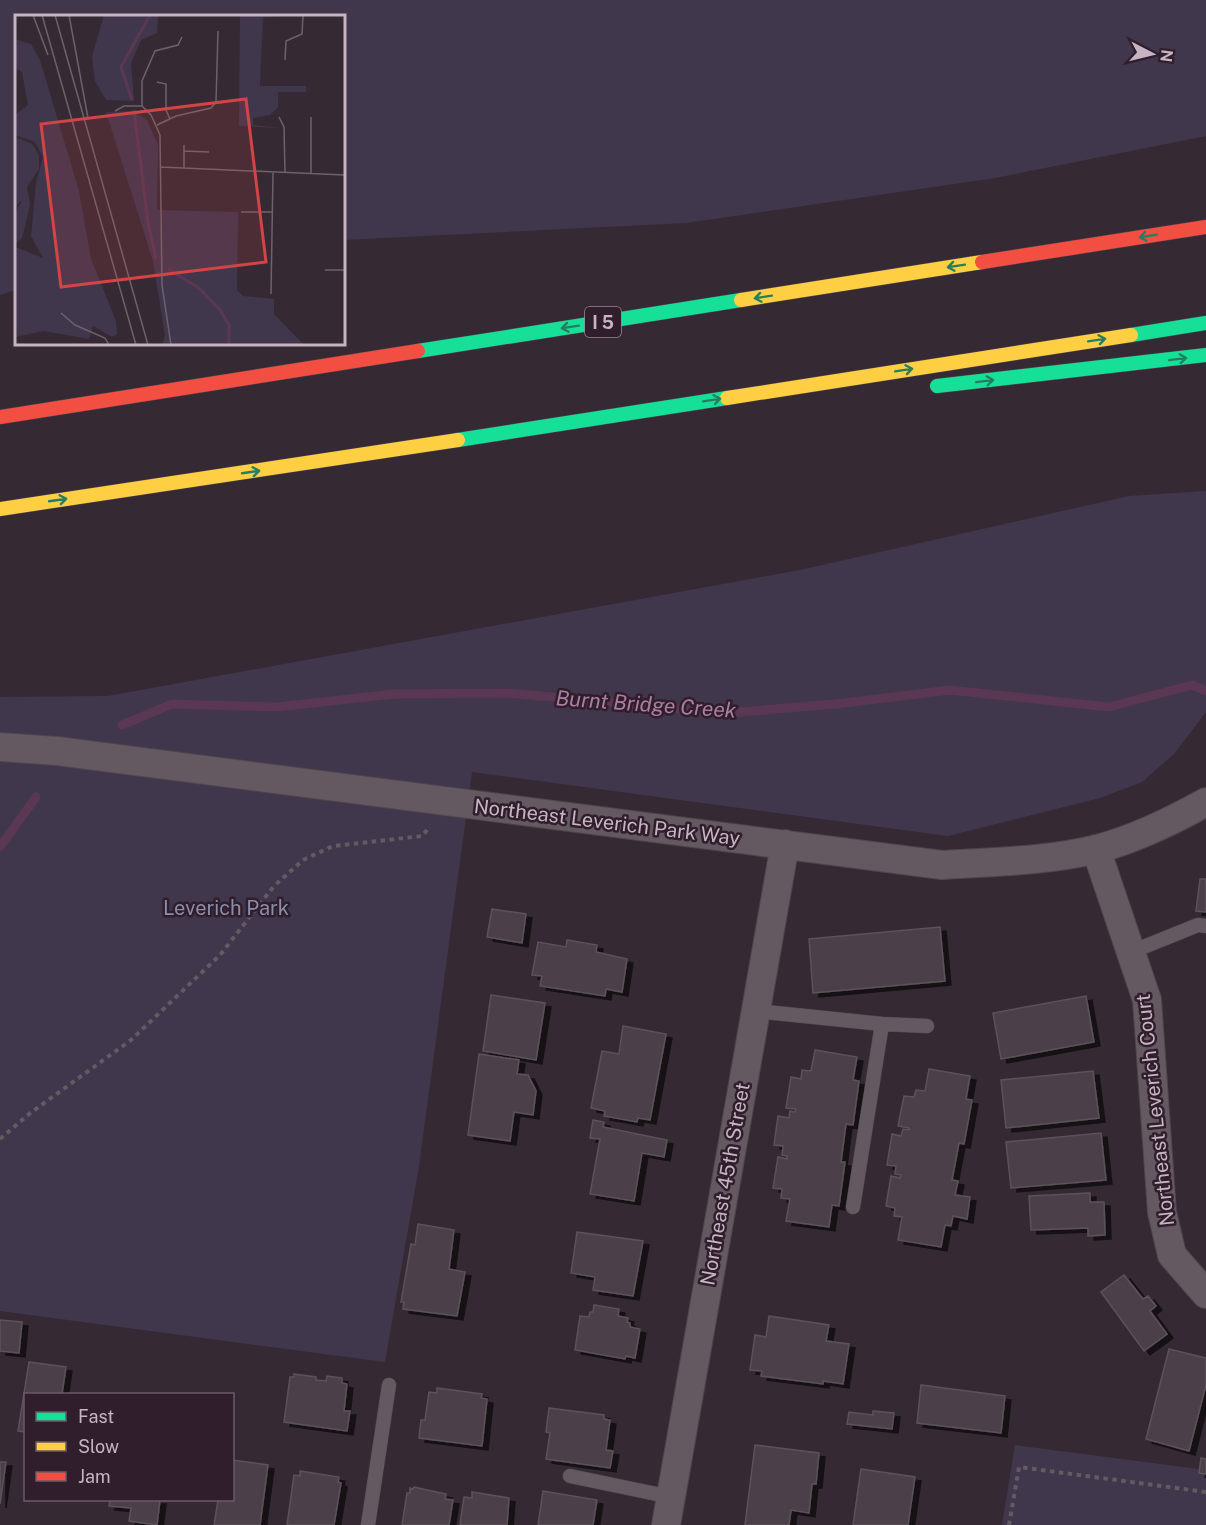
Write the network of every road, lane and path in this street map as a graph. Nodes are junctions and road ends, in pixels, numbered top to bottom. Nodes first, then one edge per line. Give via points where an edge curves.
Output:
1 (1206, 227) edge
2 (1206, 323) edge
3 (1206, 356) edge
4 (922, 388) dead end
5 (757, 407) dead end
6 (0, 417) edge
7 (426, 445) junction
8 (0, 509) edge
9 (0, 747) edge
10 (1206, 802) edge
11 (449, 803) junction
12 (786, 844) junction
13 (1096, 849) junction
14 (1206, 926) edge
15 (1131, 952) junction
16 (756, 1011) junction
17 (882, 1024) junction
18 (927, 1026) dead end
19 (0, 1139) edge
20 (854, 1207) dead end
21 (1206, 1294) edge
22 (389, 1384) dead end
23 (570, 1476) dead end
24 (1206, 1492) edge
25 (671, 1497) junction
26 (368, 1525) edge
27 (666, 1525) edge
28 (1009, 1525) edge

1 -> 6 highway, I 5
7 -> 2 highway
4 -> 3 highway
5 - 7 highway
8 -> 7 highway
9 - 11 street, Northeast Leverich Park Way
10 - 13 street, Northeast Leverich Park Way via 1139,835
11 - 12 street, Northeast Leverich Park Way
11 - 19 path via 422,836 333,846 303,860 274,886 220,955 131,1040
12 - 13 street, Northeast Leverich Park Way via 942,865 1024,860
12 - 16 street, Northeast 45th Street
13 - 15 street, Northeast Leverich Court
14 - 15 lane via 1198,925
15 - 21 street, Northeast Leverich Court via 1147,1000 1161,1212 1172,1255
16 - 17 lane
16 - 25 street, Northeast 45th Street
17 - 18 lane
17 - 20 lane
22 - 26 lane
23 - 25 lane
24 - 28 path via 1019,1467
25 - 27 street, Northeast 45th Street

